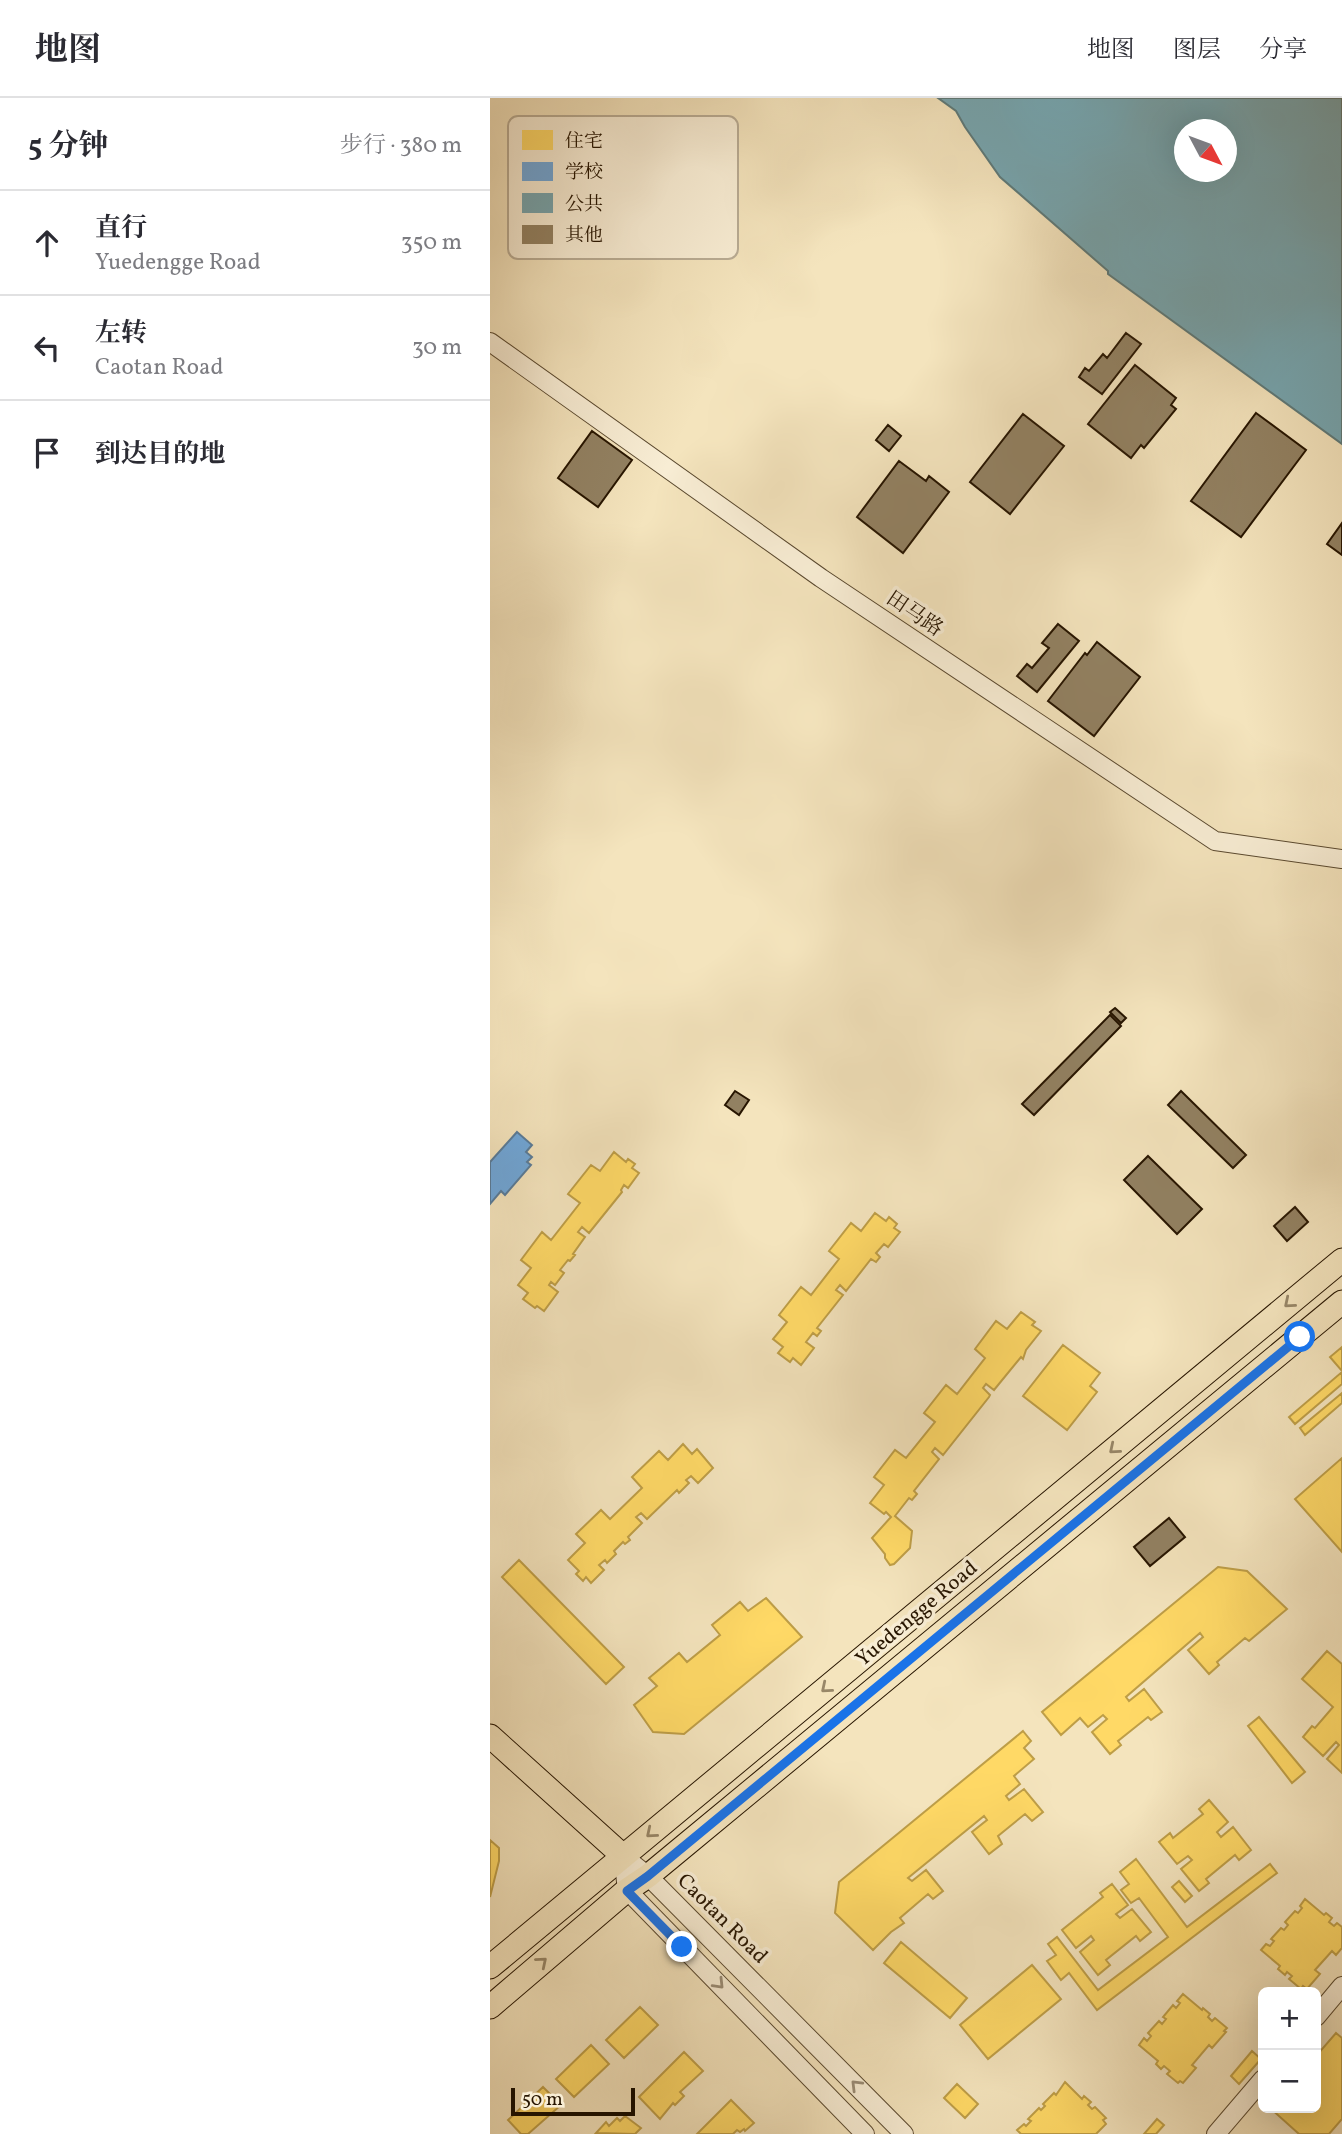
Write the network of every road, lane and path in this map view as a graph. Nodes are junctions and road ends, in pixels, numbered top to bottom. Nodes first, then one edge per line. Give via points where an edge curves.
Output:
1 (490, 342) edge
2 (1342, 859) edge
3 (1342, 1260) edge
4 (1342, 1302) edge
5 (490, 1736) edge
6 (623, 1856) junction
7 (648, 1876) junction
8 (627, 1891) junction
9 (490, 1967) edge
10 (1342, 1986) edge
11 (490, 2007) edge
12 (1321, 2011) edge
13 (1258, 2085) edge
14 (865, 2134) edge
15 (904, 2134) edge
16 (1216, 2134) edge

1 - 2 street, 田马路 via 821,578 1215,841
3 -> 6 main road, Yuedengge Road
4 - 7 main road, Yuedengge Road
5 - 6 main road
6 - 7 street, Caotan Road
6 - 8 street
6 - 9 main road, Yuedengge Road
7 - 8 main road, Yuedengge Road
15 -> 7 street, Caotan Road
11 -> 8 main road, Yuedengge Road
8 -> 14 street
10 - 12 street
13 - 16 street

